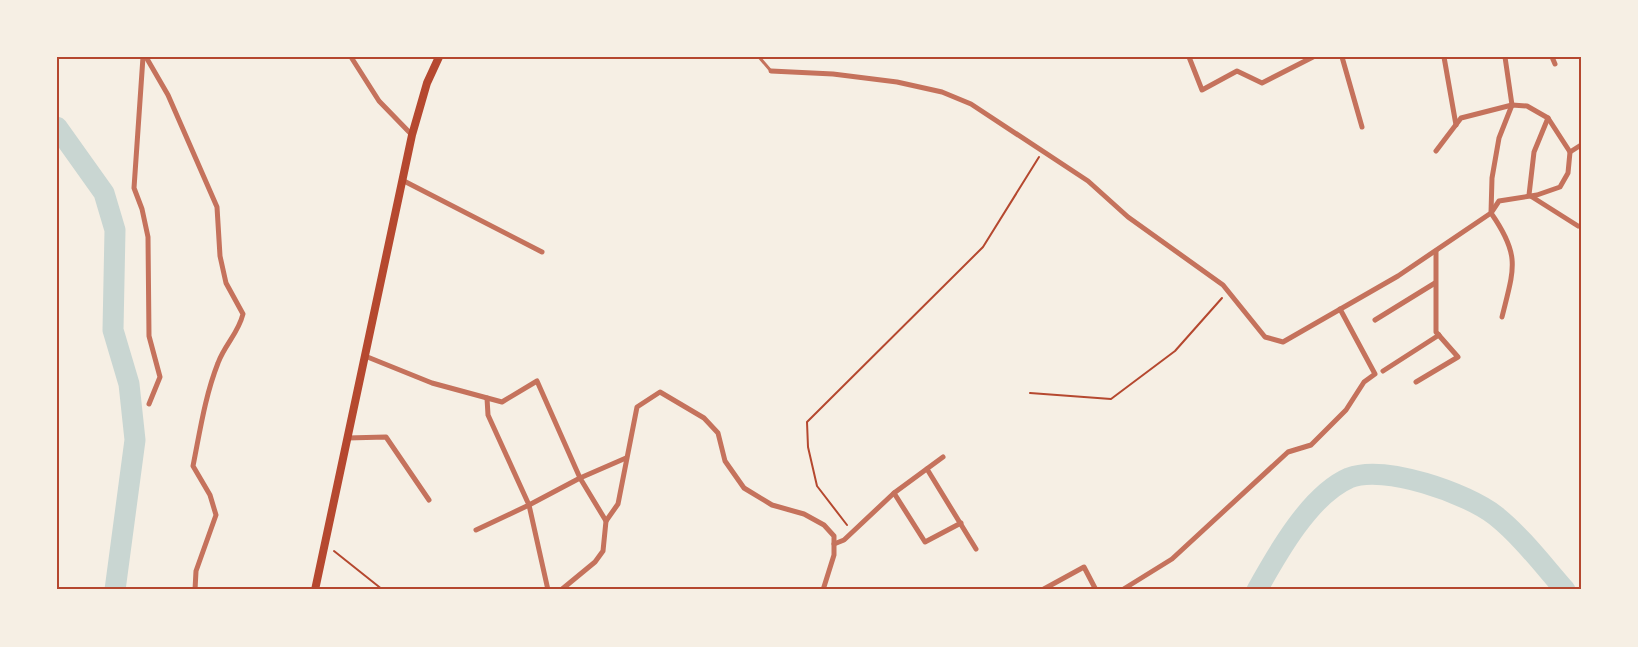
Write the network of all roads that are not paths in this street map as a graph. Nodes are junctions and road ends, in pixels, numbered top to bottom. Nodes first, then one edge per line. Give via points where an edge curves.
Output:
1 (144, 57) edge
2 (351, 57) edge
3 (439, 57) edge
4 (759, 57) edge
5 (1189, 57) edge
6 (1313, 57) edge
7 (1342, 57) edge
8 (1444, 57) edge
9 (1505, 57) edge
10 (1551, 57) edge
11 (1555, 64) dead end
12 (771, 71) joint
13 (1512, 105) junction
14 (1548, 118) junction
15 (1456, 125) junction
16 (1362, 127) dead end
17 (412, 135) junction
18 (1581, 145) edge
19 (1436, 151) dead end
20 (1570, 152) junction
21 (402, 180) junction
22 (1529, 195) junction
23 (1491, 213) junction
24 (1578, 226) dead end
25 (1436, 251) junction
26 (542, 252) dead end
27 (1435, 283) junction
28 (1340, 309) junction
29 (1502, 317) dead end
30 (1375, 320) dead end
31 (1439, 335) junction
32 (365, 356) junction
33 (1383, 371) dead end
34 (1416, 382) dead end
35 (487, 398) junction
36 (149, 404) dead end
37 (347, 438) junction
38 (943, 457) dead end
39 (626, 458) junction
40 (927, 469) junction
41 (579, 478) junction
42 (894, 494) junction
43 (429, 500) dead end
44 (529, 505) junction
45 (606, 521) junction
46 (961, 524) junction
47 (476, 530) dead end
48 (834, 544) junction
49 (976, 549) dead end
50 (195, 590) edge
51 (315, 590) edge
52 (548, 590) edge
53 (561, 590) edge
54 (823, 590) edge
55 (1042, 590) edge
56 (1096, 590) edge
57 (1122, 590) edge

1 - 36 street via 134,188 148,237 149,336 160,377
1 - 50 street via 168,95 217,207 226,283 243,314 239,331 219,359 208,390 194,466 216,515 196,571
2 - 17 street via 379,101
3 - 17 main road
4 - 12 lane
5 - 6 street via 1202,90 1237,71 1262,83
7 - 16 street
8 - 15 street
9 - 13 street
10 - 11 street
12 - 28 street via 876,79 942,92 971,104 1044,149 1128,217 1223,285 1265,337 1283,342
13 - 14 street via 1527,106
13 - 15 street via 1461,118
13 - 23 street via 1499,138
14 - 20 street
14 - 22 street via 1534,152
15 - 19 street
17 - 21 main road
18 - 20 street
20 - 22 street via 1565,182 1548,192
21 - 26 street
21 - 32 main road
22 - 23 street via 1499,201
22 - 24 street
23 - 25 street
23 - 29 street via 1509,239 1514,269
25 - 27 street
25 - 28 street
27 - 30 street
27 - 31 street
28 - 57 street via 1375,374 1311,445 1288,452 1172,559
31 - 33 street
31 - 34 street via 1458,357
32 - 35 street via 432,383
32 - 37 main road
35 - 41 street via 502,402 537,381
35 - 44 street via 488,415
37 - 43 street via 386,437
37 - 51 main road
38 - 40 street
39 - 41 street
39 - 45 street via 618,504
39 - 48 street via 637,407 660,392 704,418 718,433 725,461 744,488 772,505 804,514 824,525 834,536
40 - 42 street
40 - 46 street
41 - 44 street
41 - 45 street
42 - 46 street via 926,542
42 - 48 street via 844,540
44 - 47 street
44 - 52 street
45 - 53 street via 603,551
46 - 49 street
48 - 54 street
55 - 56 street via 1084,567

